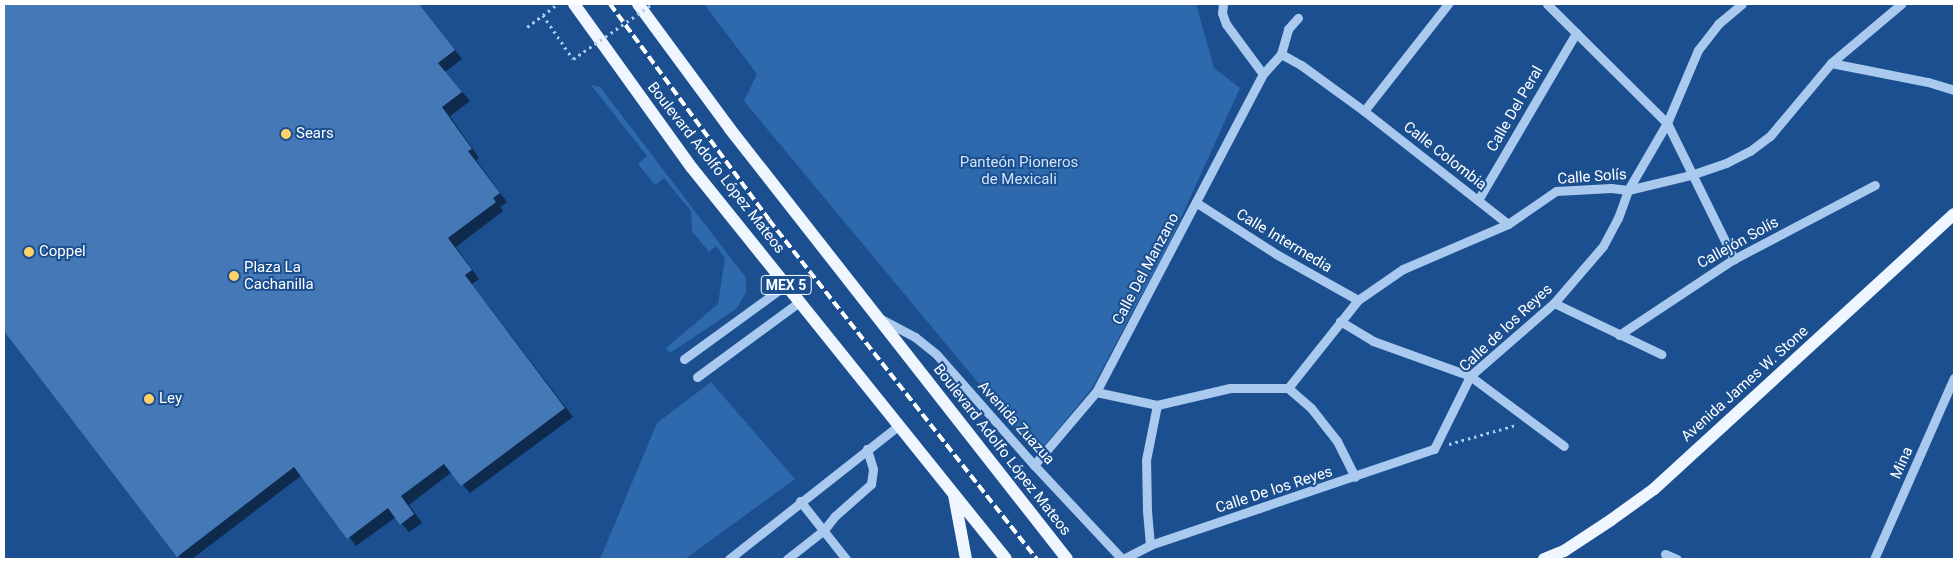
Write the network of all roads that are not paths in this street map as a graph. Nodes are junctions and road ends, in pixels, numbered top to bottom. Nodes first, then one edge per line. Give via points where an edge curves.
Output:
1 (574, 4) edge
2 (638, 4) edge
3 (1223, 4) edge
4 (1448, 4) edge
5 (1547, 4) edge
6 (1742, 4) edge
7 (1901, 4) edge
8 (1298, 18) dead end
9 (1576, 33) junction
10 (1281, 54) junction
11 (1831, 63) junction
12 (1263, 74) junction
13 (1954, 90) edge
14 (1364, 111) junction
15 (1667, 122) junction
16 (1691, 175) junction
17 (1875, 185) dead end
18 (1628, 190) junction
19 (1478, 200) junction
20 (1197, 203) junction
21 (1954, 214) edge
22 (1508, 224) junction
23 (1734, 259) junction
24 (786, 285) junction
25 (1358, 300) junction
26 (799, 302) junction
27 (1554, 303) junction
28 (878, 318) junction
29 (1340, 321) junction
30 (1619, 335) junction
31 (1661, 354) dead end
32 (684, 359) dead end
33 (1470, 376) junction
34 (697, 377) dead end
35 (1954, 378) edge
36 (1288, 388) junction
37 (1096, 392) junction
38 (1157, 405) junction
39 (898, 426) junction
40 (1564, 446) dead end
41 (1434, 448) joint
42 (867, 449) junction
43 (1034, 465) junction
44 (1355, 477) junction
45 (954, 492) junction
46 (800, 501) junction
47 (824, 530) junction
48 (1150, 545) junction
49 (1665, 554) dead end
50 (798, 556) edge
51 (728, 559) edge
52 (787, 559) edge
53 (846, 559) edge
54 (966, 559) edge
55 (1006, 559) edge
56 (1067, 559) edge
57 (1123, 559) edge
58 (1544, 559) edge
59 (1677, 559) edge
60 (1874, 559) edge

1 - 24 main road, Boulevard Adolfo López Mateos / MEX 5 via 657,121
2 - 28 main road, Boulevard Adolfo López Mateos via 730,129
3 - 12 street via 1226,24
4 - 14 street
5 - 9 street
6 - 15 street, Calle de los Reyes via 1718,24 1698,50
7 - 11 street, Calle Solís
8 - 10 street via 1288,29
9 - 15 street
9 - 19 street, Calle Del Peral
10 - 12 street
10 - 14 street, Calle Colombia
11 - 13 street
11 - 16 street, Calle Solís via 1770,136 1750,152
12 - 20 street, Calle Del Manzano
14 - 19 street, Calle Colombia
15 - 16 street
15 - 18 street, Calle de los Reyes
16 - 18 street, Calle Solís
16 - 23 street
17 - 23 street, Callejón Solís
18 - 22 street, Calle Solís via 1556,191
18 - 27 street, Calle de los Reyes via 1603,246
19 - 22 street, Calle Colombia
20 - 25 street, Calle Intermedia via 1276,254
20 - 37 street, Calle Del Manzano
21 - 58 main road, Avenida James W. Stone via 1654,489 1572,546
22 - 25 street, Calle Solís via 1403,269
23 - 30 street, Callejón Solís
24 - 26 main road, Boulevard Adolfo López Mateos / MEX 5
24 - 32 street
25 - 29 street, Calle Solís
26 - 34 street
26 - 39 main road, Boulevard Adolfo López Mateos / MEX 5
27 - 30 street
27 - 33 street, Calle de los Reyes
28 - 43 street, Avenida Zuazua via 915,337 937,355
28 - 56 main road, Boulevard Adolfo López Mateos
29 - 33 street via 1373,341
29 - 36 street, Calle Solís
30 - 31 street
33 - 40 street
33 - 41 street, Calle de los Reyes
35 - 60 street, Mina
36 - 38 street via 1230,388
36 - 44 street via 1311,408 1337,441
37 - 38 street
37 - 43 street, Calle Del Manzano
38 - 48 street via 1146,460
39 - 42 street
39 - 45 main road, Boulevard Adolfo López Mateos / MEX 5
41 - 44 street, Calle De los Reyes
42 - 46 street
42 - 47 street via 873,469 870,484
43 - 57 street, Avenida Zuazua
44 - 48 street, Calle De los Reyes
45 - 54 main road
45 - 55 main road, Boulevard Adolfo López Mateos / MEX 5
46 - 47 street
46 - 51 street
47 - 50 street
47 - 53 street
48 - 57 street, Calle De los Reyes
49 - 59 street
50 - 52 street

